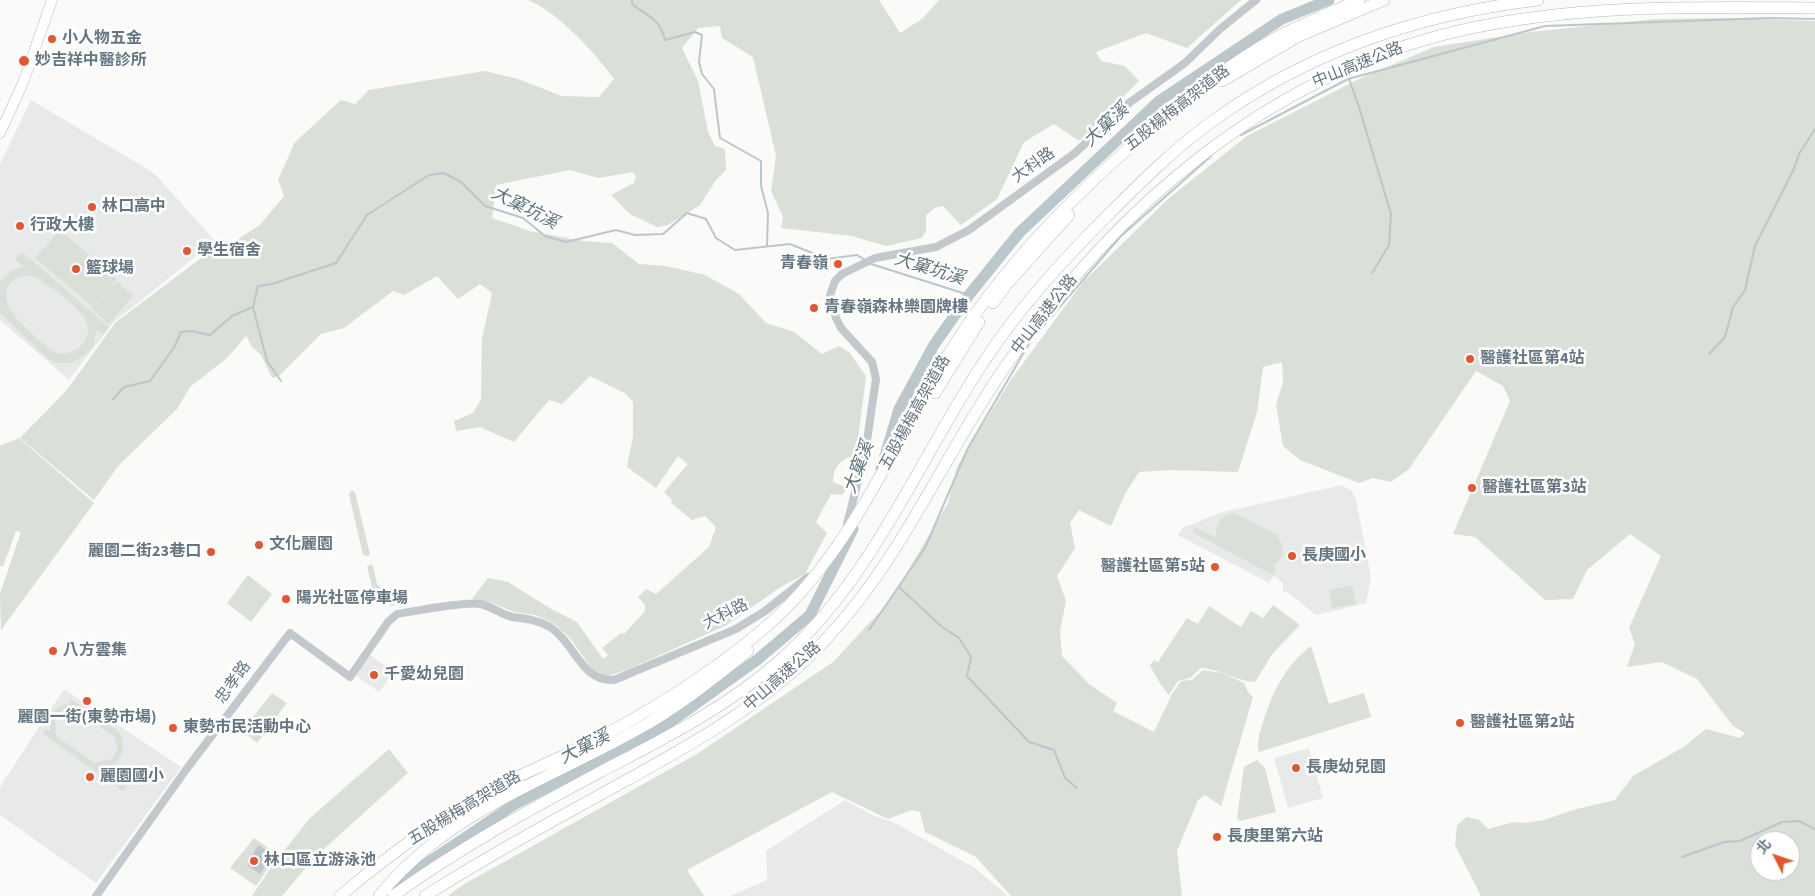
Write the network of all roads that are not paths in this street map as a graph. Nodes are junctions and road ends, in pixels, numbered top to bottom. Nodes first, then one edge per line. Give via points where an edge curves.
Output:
1 (52, 0) edge
2 (1256, 0) edge
3 (1359, 0) edge
4 (1384, 0) edge
5 (1538, 0) edge
6 (1815, 8) edge
7 (0, 133) edge
8 (290, 632) joint
9 (96, 896) edge
10 (340, 896) edge
11 (379, 896) edge
12 (394, 896) edge
13 (426, 896) edge

1 - 7 main road via 23,83
2 - 8 street, 大科路 via 1185,63 1128,102 1076,153 969,230 936,246 875,258 842,274 831,287 832,305 841,328 875,369 865,454 847,524 820,566 765,611 736,629 614,680 597,679 590,674 565,639 548,626 474,604 397,614 350,677
3 - 10 highway, 五股楊梅高架道路 via 1293,29 1200,88 1112,162 1054,219 1000,279 963,331 878,482 820,569 768,624 706,674 672,696 448,816
4 - 11 highway, 五股楊梅高架道路 via 1297,37 1220,82 1118,165 1060,224 1007,284 961,348 851,538 808,593 766,636 661,716 471,815 423,852
5 - 12 highway, 中山高速公路 via 1450,13 1338,50 1276,80 1206,126 1144,180 1058,266 1015,318 983,363 881,538 815,626 780,661 708,714 477,840
6 - 13 highway, 中山高速公路 via 1630,8 1460,30 1396,48 1350,66 1291,94 1248,121 1159,192 1078,272 1003,370 918,512 864,593 830,636 796,670 759,700 696,742 493,854
8 - 9 street, 忠孝路

